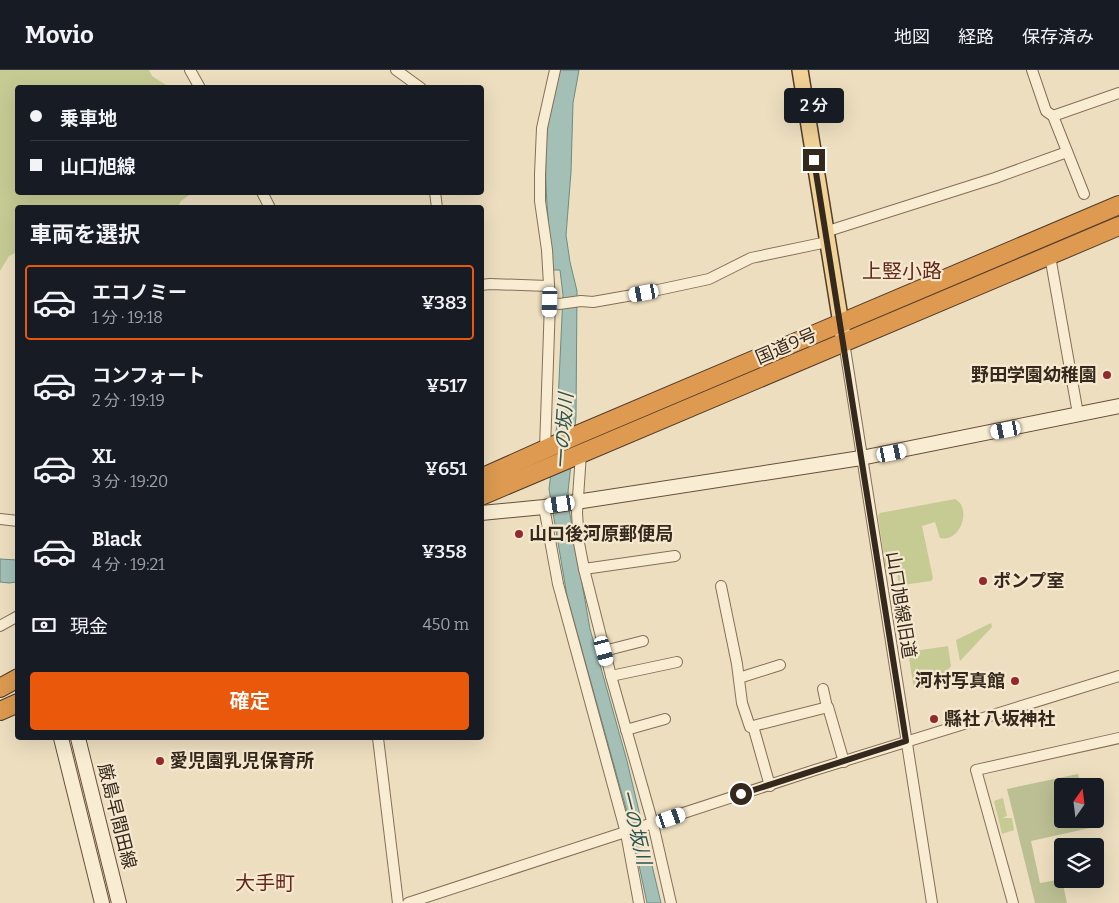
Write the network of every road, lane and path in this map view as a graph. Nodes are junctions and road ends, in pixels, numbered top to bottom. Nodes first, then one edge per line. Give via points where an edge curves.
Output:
1 (190, 70) edge
2 (396, 70) edge
3 (555, 70) edge
4 (800, 70) edge
5 (1032, 70) edge
6 (198, 85) edge
7 (416, 85) edge
8 (1119, 93) edge
9 (1053, 116) junction
10 (1067, 152) junction
11 (1084, 194) dead end
12 (1119, 205) edge
13 (1119, 226) edge
14 (826, 237) junction
15 (1050, 256) junction
16 (484, 285) edge
17 (548, 286) junction
18 (555, 303) junction
19 (841, 322) junction
20 (844, 342) junction
21 (1119, 406) edge
22 (1078, 414) junction
23 (546, 449) junction
24 (578, 455) junction
25 (861, 458) junction
26 (484, 477) edge
27 (484, 495) edge
28 (574, 502) junction
29 (546, 506) junction
30 (484, 513) edge
31 (0, 520) edge
32 (15, 521) edge
33 (675, 556) dead end
34 (584, 569) junction
35 (721, 586) dead end
36 (15, 618) edge
37 (0, 626) edge
38 (643, 641) dead end
39 (604, 651) junction
40 (677, 662) dead end
41 (780, 665) dead end
42 (611, 676) junction
43 (1119, 676) edge
44 (739, 678) junction
45 (15, 680) edge
46 (0, 688) edge
47 (823, 689) dead end
48 (15, 704) edge
49 (828, 707) junction
50 (0, 711) edge
51 (665, 719) dead end
52 (753, 726) junction
53 (626, 730) junction
54 (1119, 738) edge
55 (62, 740) edge
56 (78, 740) edge
57 (378, 740) edge
58 (906, 741) junction
59 (844, 762) junction
60 (770, 786) junction
61 (650, 825) junction
62 (628, 832) junction
63 (102, 903) edge
64 (119, 903) edge
65 (398, 903) edge
66 (408, 903) edge
67 (639, 903) edge
68 (670, 903) edge
69 (932, 903) edge
70 (1013, 903) edge

1 - 6 street
2 - 7 street
3 - 17 street via 542,128 540,174
4 - 14 main road
5 - 9 street via 1046,111
8 - 9 street
9 - 10 street
10 - 11 street
10 - 14 street
12 - 19 highway, 国道9号
13 - 15 highway, 国道9号
14 - 18 street via 751,258 710,279 619,298
14 - 19 main road
15 - 20 highway, 国道9号
15 - 22 street
16 - 17 street
17 - 18 street
18 - 23 street
19 - 20 main road
19 - 23 highway, 国道9号
20 - 24 highway, 国道9号
20 - 25 street, 山口旭線旧道
21 - 22 street
22 - 25 street
23 - 26 highway, 国道9号
24 - 27 highway, 国道9号
24 - 28 street
25 - 28 street
25 - 58 street, 山口旭線旧道
28 - 29 street
28 - 34 street
29 - 30 street
29 - 62 street via 558,584
31 - 32 street
33 - 34 street
34 - 39 street
35 - 44 street
36 - 37 street
38 - 39 street
39 - 42 street
40 - 42 street
41 - 44 street
42 - 53 street
43 - 58 street
44 - 52 street via 742,702 750,727
45 - 46 highway
47 - 49 street
48 - 50 highway
49 - 52 street
49 - 59 street
51 - 53 street
52 - 60 street
53 - 61 street
54 - 70 street via 976,770
55 - 63 street, 厳島早間田線
56 - 64 street, 厳島早間田線
57 - 65 street
58 - 59 street
58 - 69 street, 山口旭線旧道
59 - 60 street
60 - 61 street
61 - 62 street
61 - 68 street
62 - 66 street
62 - 67 street

